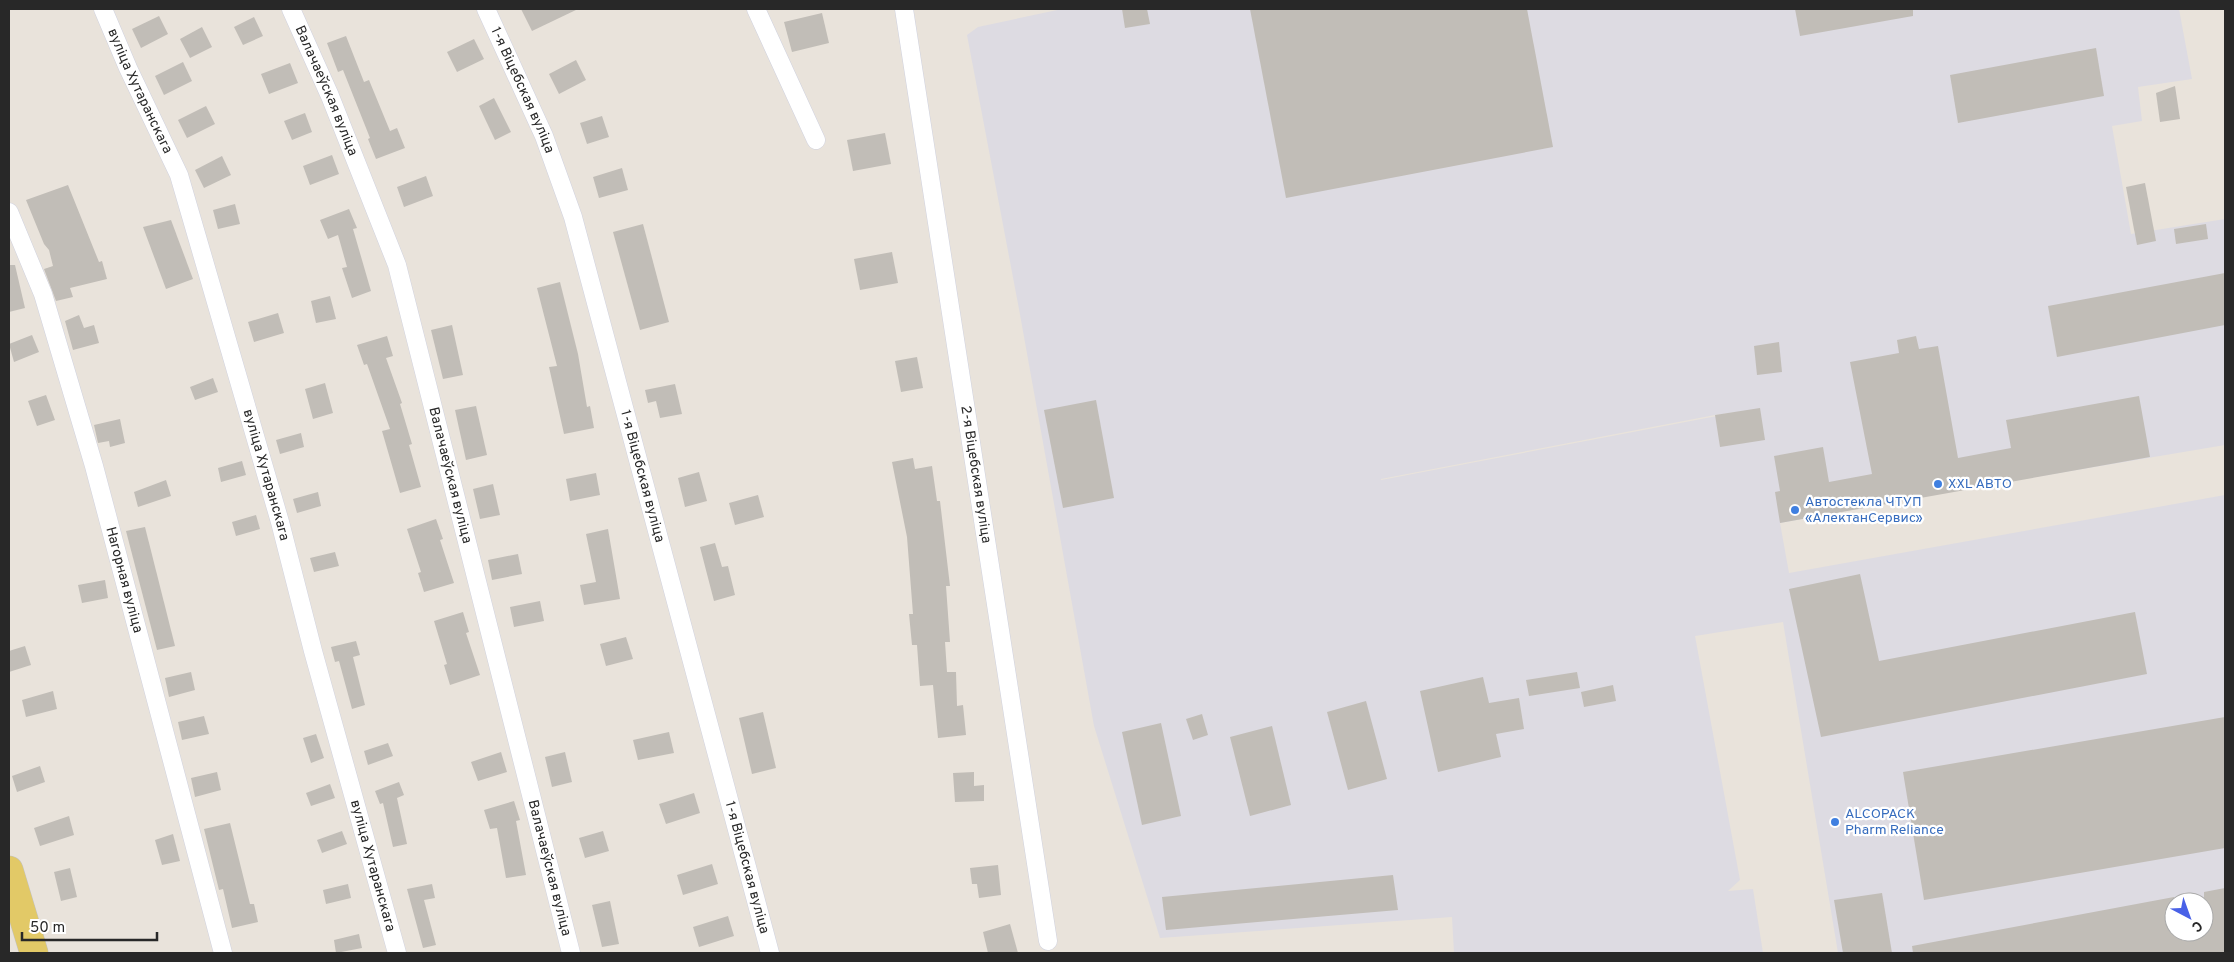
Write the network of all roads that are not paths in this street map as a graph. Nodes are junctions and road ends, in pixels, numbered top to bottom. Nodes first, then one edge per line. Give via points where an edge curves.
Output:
1 (103, 9) edge
2 (291, 9) edge
3 (486, 9) edge
4 (756, 9) edge
5 (904, 9) edge
6 (816, 140) dead end
7 (9, 212) edge
8 (9, 870) edge
9 (1048, 941) dead end
10 (34, 953) edge
11 (223, 953) edge
12 (397, 953) edge
13 (572, 953) edge
14 (770, 953) edge

1 - 12 street, вуліца Хутаранскага via 179,175 280,522
2 - 13 street, Валачаеўская вуліца via 330,96 397,266
3 - 14 street, 1-я Віцебская вуліца via 544,136 573,217
4 - 6 street
5 - 9 street, 2-я Віцебская вуліца
7 - 11 street, Нагорная вуліца via 43,294 92,456
8 - 10 main road

